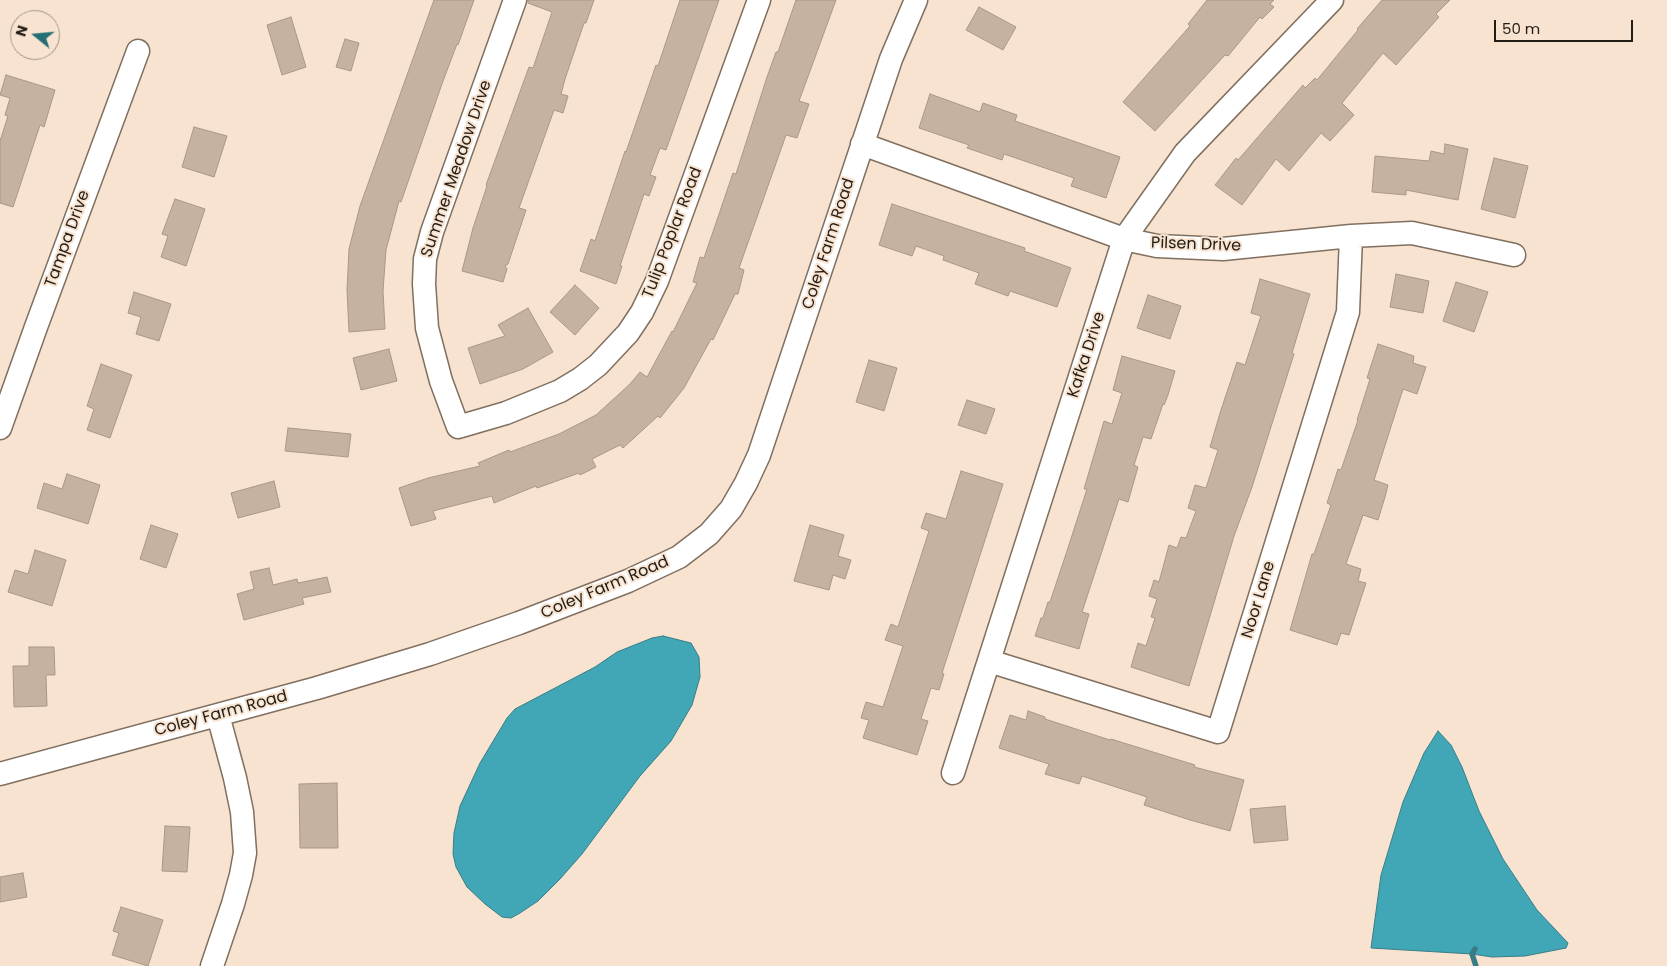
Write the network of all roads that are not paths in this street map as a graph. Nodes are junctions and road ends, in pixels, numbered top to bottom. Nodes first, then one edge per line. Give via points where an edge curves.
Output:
1 (515, 0) edge
2 (759, 0) edge
3 (916, 0) edge
4 (1332, 0) edge
5 (138, 51) dead end
6 (862, 144) junction
7 (1351, 236) junction
8 (1124, 239) junction
9 (1514, 255) dead end
10 (458, 427) joint
11 (0, 428) edge
12 (989, 661) junction
13 (218, 715) junction
14 (0, 774) edge
15 (952, 774) dead end
16 (212, 966) edge

1 - 10 street, Summer Meadow Drive via 425,259 427,328
2 - 10 street, Tulip Poplar Road via 657,280 628,333 598,365 560,391 506,414
3 - 6 street, Coley Farm Road via 891,59
4 - 8 street, Kafka Drive via 1185,153
5 - 11 street, Tampa Drive
6 - 8 street, Pilsen Drive
6 - 13 street, Coley Farm Road via 759,455 731,509 709,534 662,566 519,623 421,657
7 - 8 street, Pilsen Drive via 1223,249 1157,246
7 - 9 street, Pilsen Drive via 1412,233
7 - 12 street, Noor Lane via 1348,312 1218,732
8 - 12 street, Kafka Drive
12 - 15 street, Kafka Drive
13 - 14 street, Coley Farm Road
13 - 16 street via 240,804 244,853 242,875

